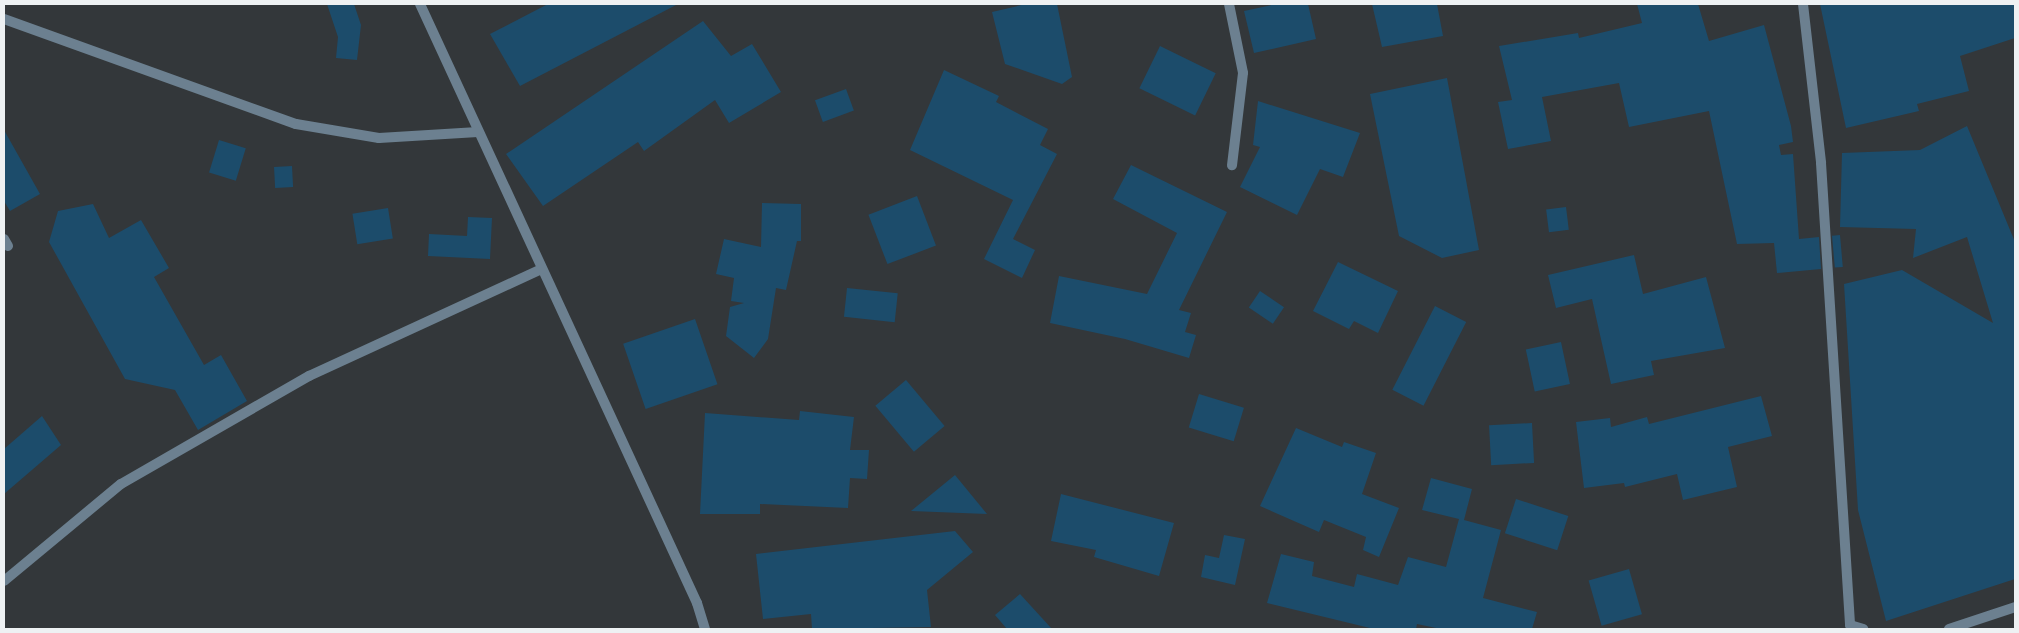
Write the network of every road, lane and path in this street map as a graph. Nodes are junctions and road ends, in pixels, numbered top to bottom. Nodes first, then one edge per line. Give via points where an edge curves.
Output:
1 (420, 4) edge
2 (1229, 4) edge
3 (1803, 4) edge
4 (4, 19) edge
5 (478, 132) junction
6 (1232, 165) dead end
7 (542, 269) junction
8 (4, 581) edge
9 (2015, 607) edge
10 (705, 629) edge
11 (1863, 629) edge
12 (1949, 629) edge

1 - 5 street
2 - 6 street via 1244,73
3 - 11 street via 1821,163 1850,625
4 - 5 street via 296,124 379,138
5 - 7 street
7 - 8 street via 309,376 121,484
7 - 10 street via 698,604
9 - 12 street

